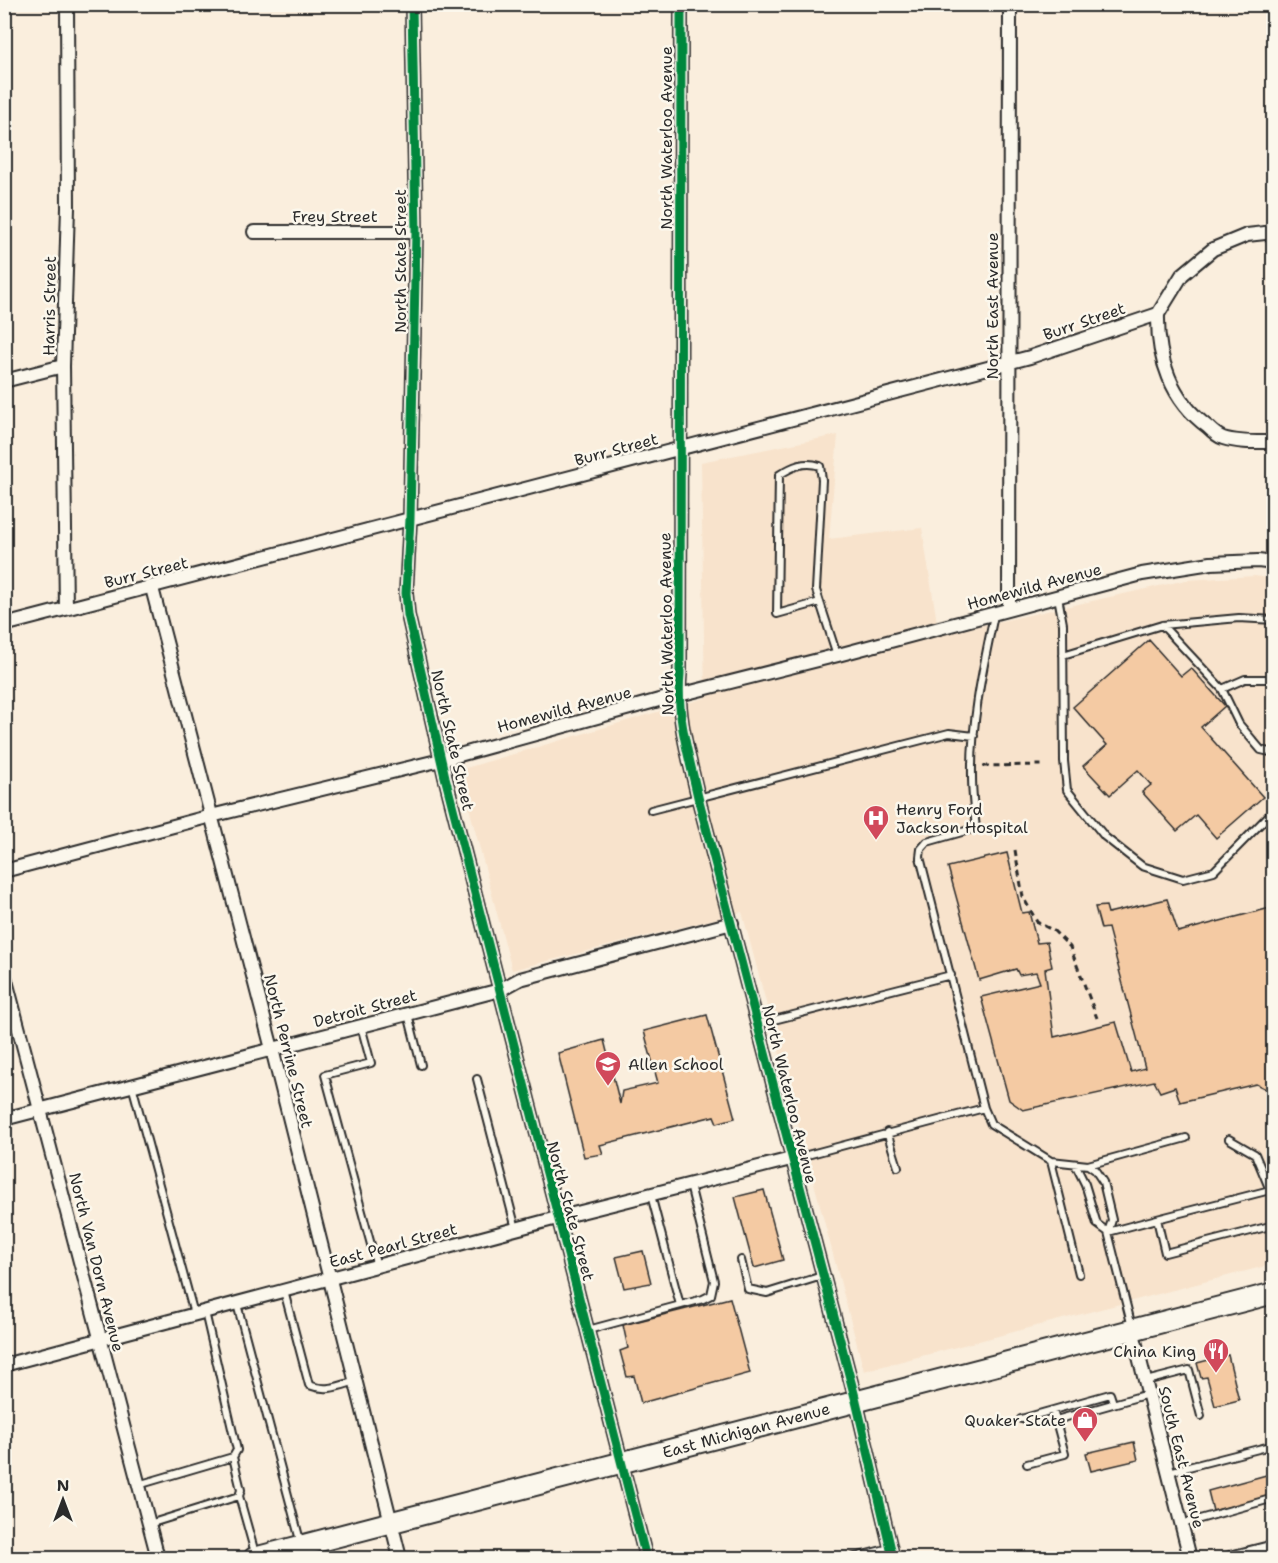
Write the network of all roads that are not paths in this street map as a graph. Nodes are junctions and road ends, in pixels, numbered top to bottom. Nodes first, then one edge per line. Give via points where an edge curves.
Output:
1 (67, 4) edge
2 (412, 4) edge
3 (681, 4) edge
4 (1010, 4) edge
5 (254, 232) dead end
6 (416, 232) junction
7 (1274, 232) edge
8 (1158, 314) junction
9 (1009, 362) junction
10 (63, 366) junction
11 (4, 381) edge
12 (1274, 442) edge
13 (680, 448) junction
14 (410, 519) junction
15 (1274, 563) edge
16 (152, 588) junction
17 (1057, 596) junction
18 (820, 602) junction
19 (66, 609) junction
20 (1009, 609) junction
21 (994, 615) junction
22 (1274, 620) edge
23 (4, 625) edge
24 (1162, 625) junction
25 (838, 655) junction
26 (1063, 655) junction
27 (1274, 679) edge
28 (1222, 689) junction
29 (678, 696) junction
30 (974, 736) junction
31 (1274, 753) edge
32 (441, 760) junction
33 (698, 797) junction
34 (651, 810) dead end
35 (1274, 810) edge
36 (211, 816) junction
37 (4, 871) edge
38 (732, 923) junction
39 (4, 973) edge
40 (951, 975) junction
41 (500, 990) junction
42 (408, 1013) junction
43 (757, 1024) junction
44 (361, 1026) junction
45 (272, 1049) junction
46 (421, 1065) dead end
47 (477, 1079) dead end
48 (132, 1085) junction
49 (984, 1108) junction
50 (41, 1109) junction
51 (4, 1119) edge
52 (887, 1132) junction
53 (1186, 1138) dead end
54 (1229, 1138) dead end
55 (791, 1159) junction
56 (1051, 1161) junction
57 (1075, 1164) junction
58 (1088, 1165) junction
59 (898, 1167) dead end
60 (690, 1185) junction
61 (1272, 1190) edge
62 (651, 1194) junction
63 (557, 1218) junction
64 (1157, 1219) junction
65 (1274, 1225) edge
66 (516, 1229) junction
67 (1108, 1232) junction
68 (741, 1260) dead end
69 (377, 1266) junction
70 (1079, 1274) dead end
71 (822, 1276) junction
72 (330, 1279) junction
73 (284, 1291) junction
74 (1274, 1293) edge
75 (237, 1304) junction
76 (680, 1305) junction
77 (200, 1314) junction
78 (1132, 1329) junction
79 (587, 1330) junction
80 (99, 1340) junction
81 (4, 1365) edge
82 (357, 1381) junction
83 (1146, 1381) junction
84 (1149, 1394) junction
85 (855, 1401) junction
86 (1113, 1403) junction
87 (1053, 1410) junction
88 (1201, 1416) dead end
89 (1021, 1419) dead end
90 (1056, 1420) junction
91 (1274, 1445) edge
92 (233, 1457) junction
93 (622, 1462) junction
94 (1027, 1464) dead end
95 (1169, 1472) junction
96 (138, 1485) junction
97 (239, 1496) junction
98 (1274, 1498) edge
99 (392, 1522) junction
100 (149, 1524) junction
101 (1182, 1524) junction
102 (302, 1546) junction
103 (1274, 1547) edge
104 (891, 1553) edge
105 (158, 1558) edge
106 (255, 1558) edge
107 (400, 1558) edge
108 (646, 1558) edge
109 (852, 1558) edge
110 (1190, 1558) edge
111 (1230, 1558) edge

1 - 10 street, Harris Street via 68,208
2 - 6 street, North State Street
3 - 13 street, North Waterloo Avenue
4 - 9 street, North East Avenue
5 - 6 street, Frey Street
6 - 14 street, North State Street
7 - 8 street via 1247,235 1213,249 1182,275
8 - 9 street, Burr Street
8 - 12 street via 1157,338 1162,358 1181,402 1221,437
9 - 13 street, Burr Street
9 - 20 street, North East Avenue
10 - 11 street
10 - 19 street, Harris Street
13 - 14 street, Burr Street
13 - 29 street, North Waterloo Avenue
14 - 16 street, Burr Street
14 - 32 street, North State Street via 408,615
15 - 17 street, Homewild Avenue via 1211,563 1143,574
16 - 19 street, Burr Street
16 - 36 street, North Perrine Street
17 - 20 street, Homewild Avenue
17 - 26 lane via 1063,624
18 - 18 lane via 777,614 779,475 809,462 820,466 822,480 816,590
18 - 25 lane
19 - 23 street, Burr Street
20 - 21 street, Homewild Avenue
21 - 25 street, Homewild Avenue
21 - 30 lane
22 - 24 lane via 1239,618
24 - 26 lane
24 - 28 lane
25 - 29 street, Homewild Avenue
26 - 35 lane via 1067,790 1105,837 1142,866 1183,879 1214,871
27 - 28 lane via 1245,679
28 - 31 lane via 1239,724 1261,750
29 - 32 street, Homewild Avenue
29 - 33 street, North Waterloo Avenue
30 - 33 lane via 949,733
30 - 40 lane via 976,828 927,842 920,857
32 - 36 street, Homewild Avenue
32 - 41 street, North State Street
33 - 34 lane
33 - 38 street, North Waterloo Avenue
36 - 37 street, Homewild Avenue
36 - 45 street, North Perrine Street
38 - 41 street, Detroit Street via 520,979
38 - 43 street, North Waterloo Avenue
39 - 50 street, North Van Dorn Avenue
40 - 43 lane
40 - 49 lane
41 - 42 street, Detroit Street
41 - 63 street, North State Street
42 - 44 street, Detroit Street
42 - 46 lane
43 - 55 street, North Waterloo Avenue
44 - 45 street, Detroit Street
44 - 69 lane via 371,1063 325,1076
45 - 48 street, Detroit Street
45 - 72 street, North Perrine Street
47 - 66 lane
48 - 50 street, Detroit Street
48 - 77 lane
49 - 52 lane
49 - 56 lane via 991,1124
50 - 51 street, Detroit Street
50 - 80 street, North Van Dorn Avenue
52 - 55 lane
52 - 59 lane
53 - 58 lane
54 - 61 lane via 1255,1154
55 - 60 street, East Pearl Street
55 - 71 street, North Waterloo Avenue
56 - 57 lane
56 - 70 lane
57 - 58 lane
57 - 67 lane via 1086,1184 1097,1224
58 - 67 lane via 1103,1182 1112,1220
60 - 62 street, East Pearl Street
60 - 76 lane via 714,1288 711,1295
61 - 64 lane
62 - 63 street, East Pearl Street
62 - 76 lane
63 - 66 street, East Pearl Street
63 - 79 street, North State Street
64 - 65 lane via 1165,1253
64 - 67 lane
66 - 69 street, East Pearl Street
67 - 78 lane
68 - 71 lane via 748,1289 767,1293
69 - 72 street, East Pearl Street
71 - 85 street, North Waterloo Avenue
72 - 73 street, East Pearl Street
72 - 82 street, North Perrine Street
73 - 75 street, East Pearl Street
73 - 82 lane via 309,1385 326,1390
74 - 78 main road, East Michigan Avenue
75 - 77 street, East Pearl Street
75 - 102 lane
76 - 79 lane
77 - 80 street, East Pearl Street
77 - 92 lane via 237,1450
78 - 83 street, South East Avenue
78 - 85 main road, East Michigan Avenue
79 - 93 street, North State Street
80 - 81 street, East Pearl Street
80 - 96 street, North Van Dorn Avenue
82 - 99 street, North Perrine Street
83 - 84 street, South East Avenue
83 - 88 lane via 1189,1370
84 - 86 lane
84 - 95 street, South East Avenue
85 - 93 main road, East Michigan Avenue
85 - 104 street, North Waterloo Avenue
86 - 87 lane via 1110,1394
86 - 90 lane
87 - 89 lane
87 - 90 lane
90 - 94 lane via 1065,1454
91 - 95 lane
92 - 96 lane
92 - 97 lane
93 - 99 main road, East Michigan Avenue
93 - 108 street, North State Street
95 - 101 street, South East Avenue
96 - 100 street, North Van Dorn Avenue
97 - 100 lane
97 - 106 lane
98 - 101 lane
99 - 102 main road, East Michigan Avenue
99 - 107 street, North Perrine Street
100 - 105 street, North Van Dorn Avenue
101 - 110 street, South East Avenue
102 - 106 main road, East Michigan Avenue
103 - 111 street
104 - 109 lane

